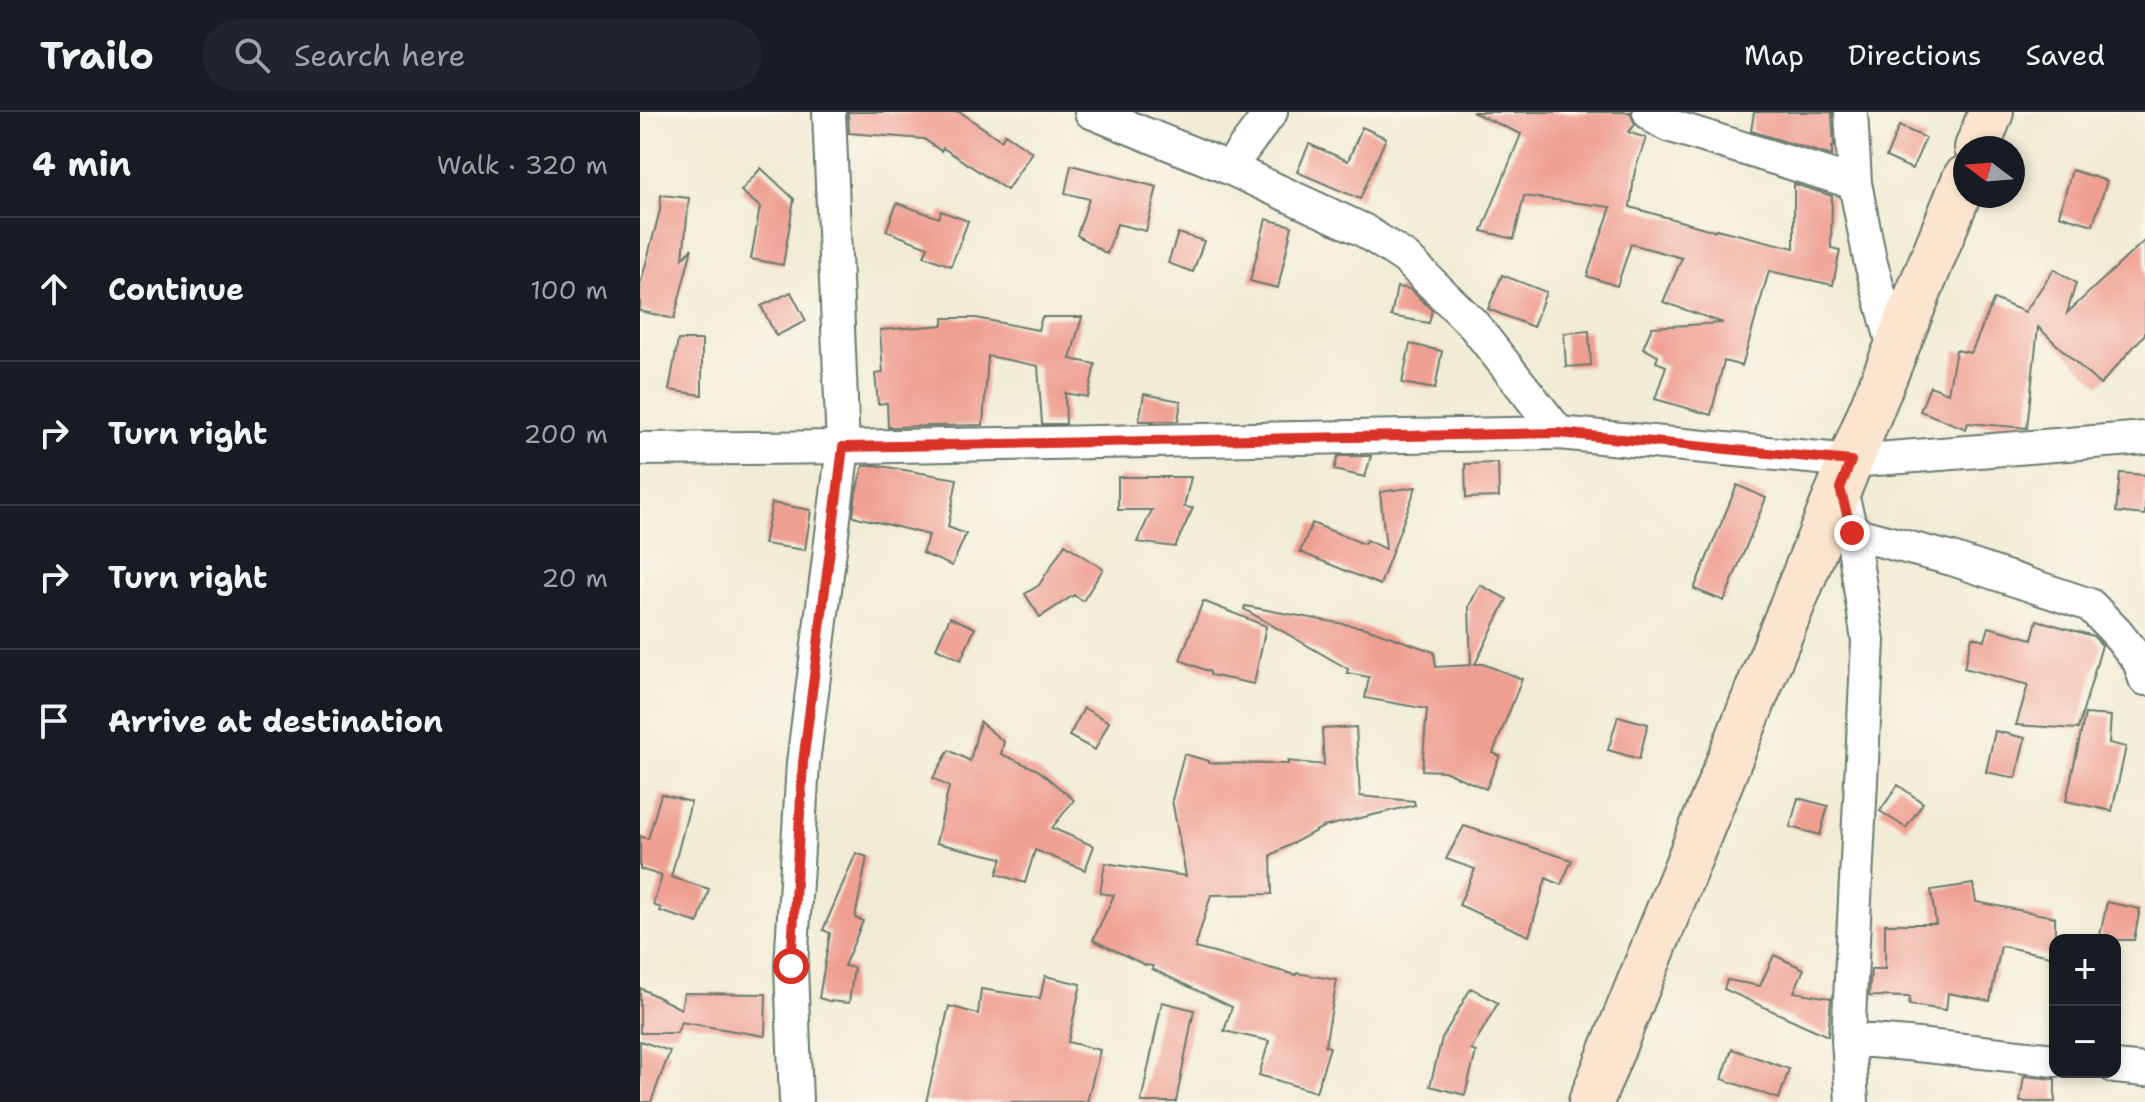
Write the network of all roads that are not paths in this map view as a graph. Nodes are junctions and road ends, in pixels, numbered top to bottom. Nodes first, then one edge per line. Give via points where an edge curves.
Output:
1 (829, 112) edge
2 (1091, 112) edge
3 (1271, 112) edge
4 (1649, 112) edge
5 (1851, 112) edge
6 (1991, 112) edge
7 (1982, 136) edge
8 (1229, 168) junction
9 (1855, 183) junction
10 (1953, 208) edge
11 (1895, 351) junction
12 (1559, 433) junction
13 (2145, 438) edge
14 (843, 447) junction
15 (640, 449) edge
16 (1845, 474) junction
17 (1852, 533) junction
18 (2145, 679) edge
19 (1848, 1039) junction
20 (2049, 1059) edge
21 (2121, 1068) edge
22 (2145, 1070) edge
23 (796, 1102) edge
24 (1591, 1102) edge
25 (1852, 1102) edge

1 - 14 street
2 - 8 street
3 - 8 street
4 - 9 street via 1668,125
5 - 9 street
6 - 7 street
8 - 12 street via 1363,230 1406,258 1473,324
9 - 11 street
10 - 11 street
11 - 16 street
12 - 14 street
12 - 16 street
13 - 16 street
14 - 15 street
14 - 23 street via 803,763 791,966
16 - 17 street
16 - 24 street
17 - 18 street via 1952,559 2090,605 2139,661
17 - 19 street via 1868,641
19 - 20 street
19 - 25 street
21 - 22 street

